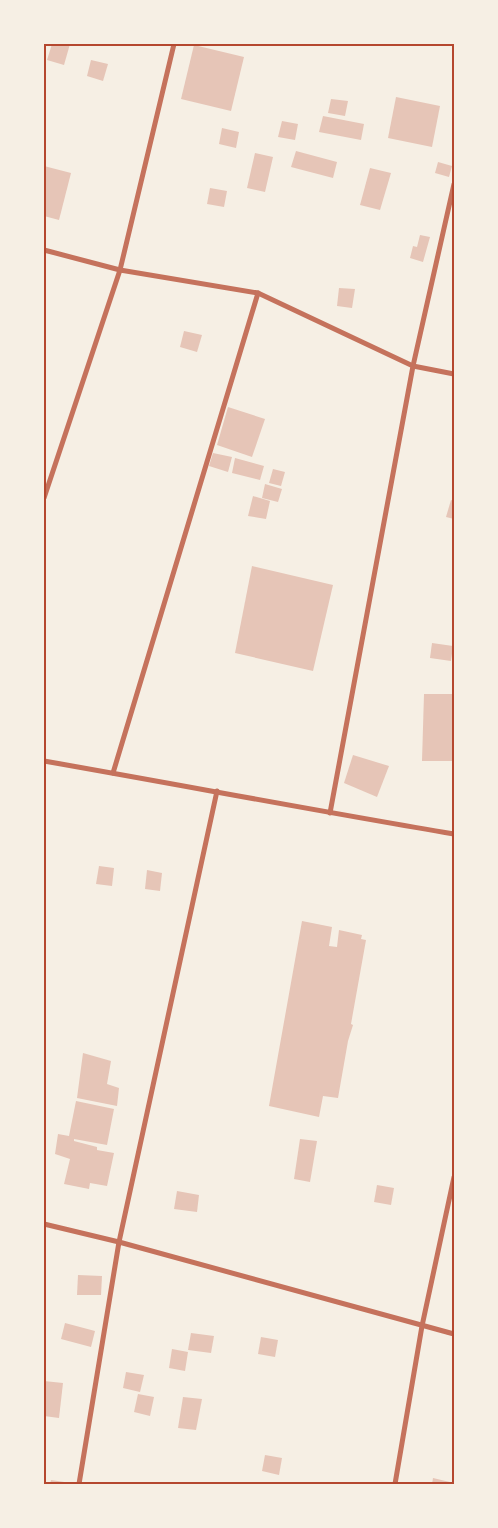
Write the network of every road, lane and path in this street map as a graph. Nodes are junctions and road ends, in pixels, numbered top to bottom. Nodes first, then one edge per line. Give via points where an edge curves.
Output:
1 (174, 44) edge
2 (454, 184) edge
3 (44, 250) edge
4 (120, 270) junction
5 (258, 292) junction
6 (413, 366) junction
7 (454, 374) edge
8 (44, 498) edge
9 (44, 761) edge
10 (113, 773) junction
11 (217, 791) junction
12 (330, 813) junction
13 (454, 834) edge
14 (454, 1177) edge
15 (44, 1224) edge
16 (119, 1242) junction
17 (422, 1326) junction
18 (454, 1334) edge
19 (79, 1484) edge
20 (395, 1484) edge

1 - 4 street
2 - 6 street
3 - 4 street
4 - 5 street
4 - 8 street
5 - 6 street
5 - 10 street
6 - 7 street
6 - 12 street
9 - 10 street
10 - 11 street
11 - 12 street
11 - 16 street
12 - 13 street
14 - 17 street
15 - 16 street
16 - 17 street
16 - 19 street
17 - 18 street
17 - 20 street

